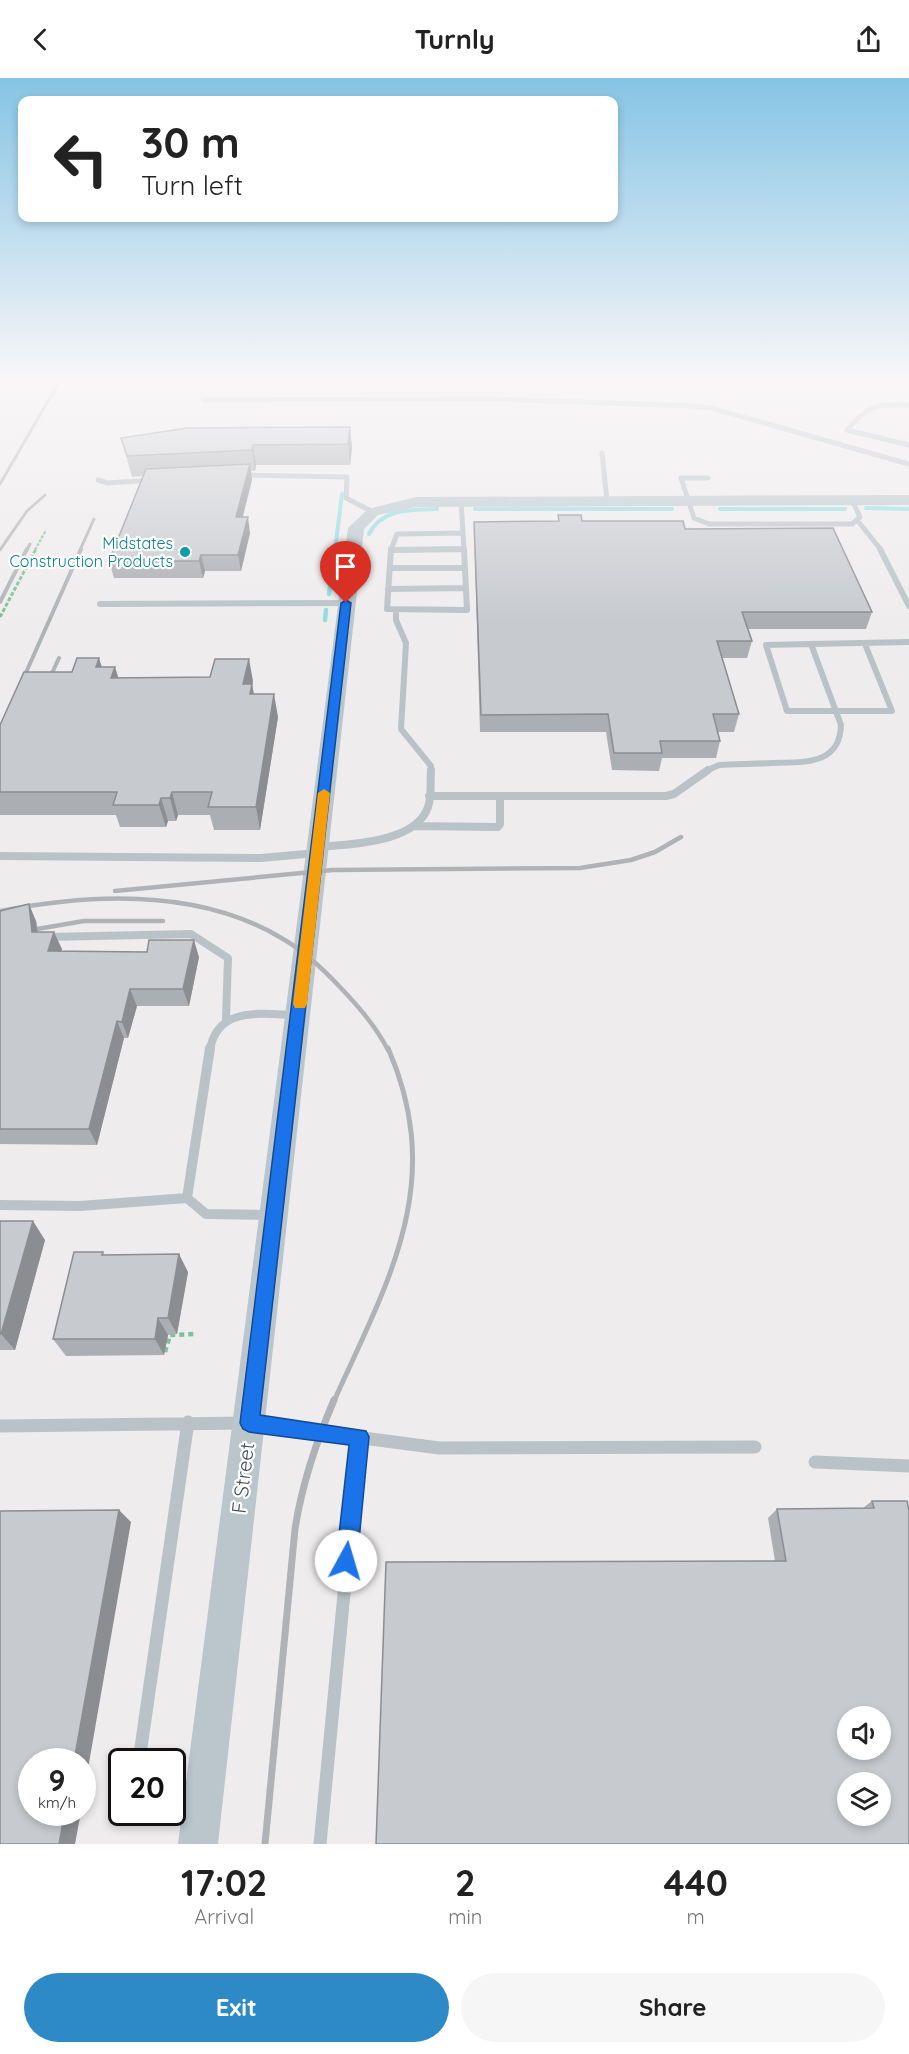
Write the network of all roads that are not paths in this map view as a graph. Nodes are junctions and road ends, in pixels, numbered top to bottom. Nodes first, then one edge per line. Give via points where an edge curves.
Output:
1 (602, 457) edge
2 (889, 457) edge
3 (909, 464) edge
4 (233, 475) edge
5 (708, 478) dead end
6 (165, 479) edge
7 (98, 480) dead end
8 (688, 500) junction
9 (852, 500) junction
10 (909, 500) edge
11 (461, 501) junction
12 (607, 501) junction
13 (373, 512) junction
14 (858, 521) junction
15 (463, 533) junction
16 (464, 549) junction
17 (392, 550) junction
18 (390, 568) junction
19 (465, 568) junction
20 (466, 588) junction
21 (388, 589) junction
22 (346, 603) junction
23 (100, 604) dead end
24 (909, 606) edge
25 (396, 611) junction
26 (909, 642) edge
27 (811, 644) junction
28 (865, 644) junction
29 (837, 712) junction
30 (429, 796) junction
31 (500, 796) junction
32 (414, 826) junction
33 (318, 850) junction
34 (0, 856) edge
35 (47, 937) edge
36 (298, 1015) junction
37 (226, 1020) junction
38 (187, 1198) junction
39 (0, 1205) edge
40 (274, 1215) junction
41 (188, 1422) junction
42 (249, 1423) junction
43 (0, 1426) edge
44 (359, 1437) junction
45 (755, 1447) dead end
46 (815, 1462) dead end
47 (909, 1466) edge
48 (141, 1748) edge
49 (205, 1787) junction
50 (186, 1788) edge
51 (198, 1844) edge
52 (320, 1844) edge

1 - 12 lane
2 - 3 lane
4 - 13 lane via 347,477 346,498
5 - 8 lane via 681,478
6 - 7 lane via 108,483
8 - 9 street
8 - 12 street
8 - 14 lane via 694,518 709,524
9 - 10 street
9 - 14 lane via 860,517
11 - 12 street
11 - 13 street via 404,503
11 - 15 lane
13 - 22 street, F Street via 359,523 354,533
14 - 24 lane via 878,544
15 - 16 lane
15 - 17 lane via 397,534
16 - 17 lane
16 - 19 lane
17 - 18 lane
18 - 19 lane
18 - 21 lane
19 - 20 lane
20 - 21 lane
20 - 25 lane via 467,610
21 - 25 lane via 387,609
22 - 23 lane
22 - 33 street, F Street
25 - 30 lane via 406,643 401,729 431,766
26 - 28 lane
27 - 28 lane
27 - 29 lane
27 - 29 lane via 766,645 785,709
28 - 29 lane via 892,711
29 - 31 lane via 842,734 836,747 826,757 812,762 712,766 666,796
30 - 31 lane
30 - 32 lane via 428,810
31 - 32 lane via 498,827
32 - 33 lane via 391,837
33 - 34 lane via 261,858
33 - 36 street, F Street
35 - 37 lane via 191,934 228,958
36 - 37 lane via 245,1014
36 - 40 street, F Street
37 - 38 lane via 211,1043
38 - 39 lane via 80,1206
38 - 40 lane via 206,1214
40 - 42 street, F Street
41 - 42 lane
41 - 43 lane
41 - 48 lane
42 - 44 lane
42 - 49 street, F Street
44 - 45 lane via 439,1448
44 - 52 lane
46 - 47 lane
49 - 50 lane
49 - 51 street, F Street

